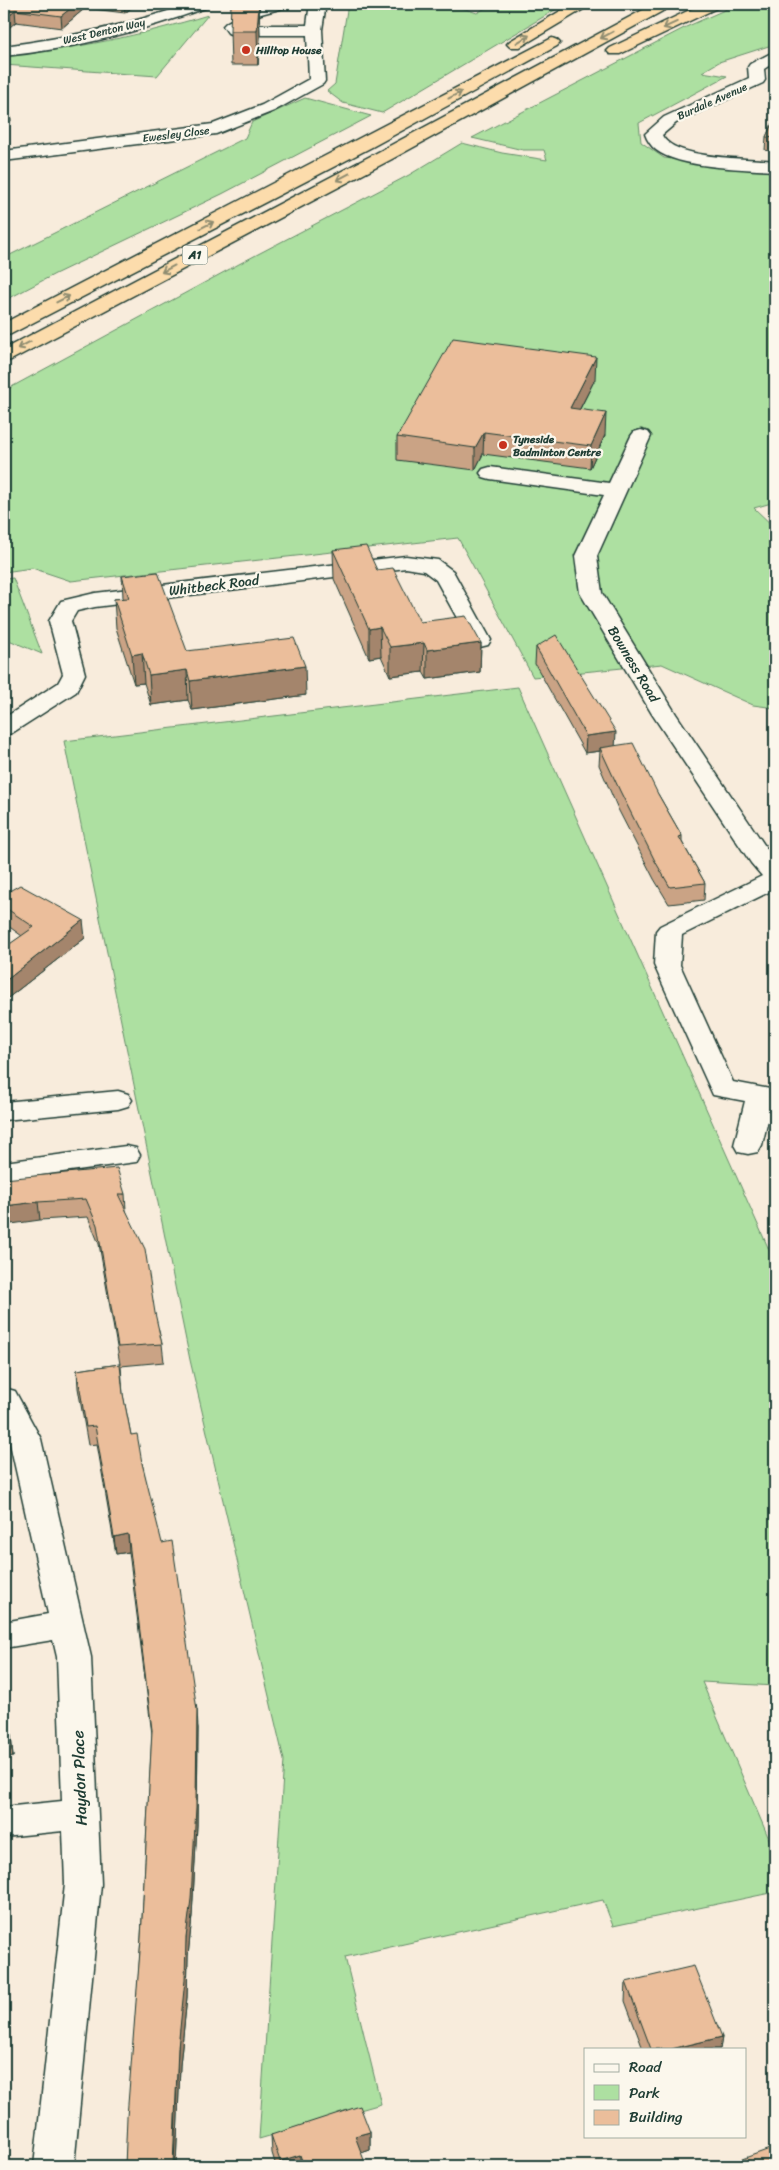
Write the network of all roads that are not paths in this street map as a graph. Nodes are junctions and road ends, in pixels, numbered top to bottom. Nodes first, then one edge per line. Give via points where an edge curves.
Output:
1 (203, 4) edge
2 (282, 4) edge
3 (314, 4) edge
4 (582, 4) edge
5 (665, 4) edge
6 (714, 4) edge
7 (314, 30) junction
8 (565, 36) dead end
9 (4, 51) edge
10 (775, 56) edge
11 (602, 58) dead end
12 (557, 80) dead end
13 (366, 143) junction
14 (386, 155) junction
15 (4, 156) edge
16 (775, 166) edge
17 (4, 330) edge
18 (4, 356) edge
19 (641, 436) dead end
20 (490, 473) dead end
21 (616, 490) junction
22 (480, 640) edge
23 (4, 728) edge
24 (775, 874) edge
25 (775, 879) edge
26 (118, 1100) dead end
27 (4, 1111) edge
28 (748, 1145) dead end
29 (126, 1155) dead end
30 (4, 1171) edge
31 (4, 1399) edge
32 (67, 1624) junction
33 (4, 1636) edge
34 (80, 1814) junction
35 (4, 1822) edge
36 (54, 2166) edge

1 - 9 street, West Denton Way via 93,36
2 - 7 street via 256,12 231,26 234,30
3 - 7 street via 317,10
13 -> 4 highway via 433,93
5 -> 14 highway, A1
6 -> 11 highway
7 - 15 street, Ewesley Close via 317,81 268,108 216,129
13 -> 8 highway, A1
10 - 16 street, Burdale Avenue via 756,67 763,84 670,120 652,134 656,143 688,156
12 - 14 highway via 495,111
17 -> 13 highway, A1
14 -> 18 highway, A1
19 - 21 street, Bowness Road
20 - 21 street
21 - 24 street, Bowness Road via 586,556 591,593 664,714 763,863
22 - 23 street, Whitbeck Road via 445,576 430,565 406,562 95,600 69,606 60,621 74,674 68,687
25 - 28 street via 669,931 667,965 723,1089 760,1095
26 - 27 street
29 - 30 street
31 - 32 street, Haydon Place via 25,1439
32 - 33 street
32 - 34 street, Haydon Place via 74,1657
34 - 35 street
34 - 36 street, Haydon Place via 83,1884

